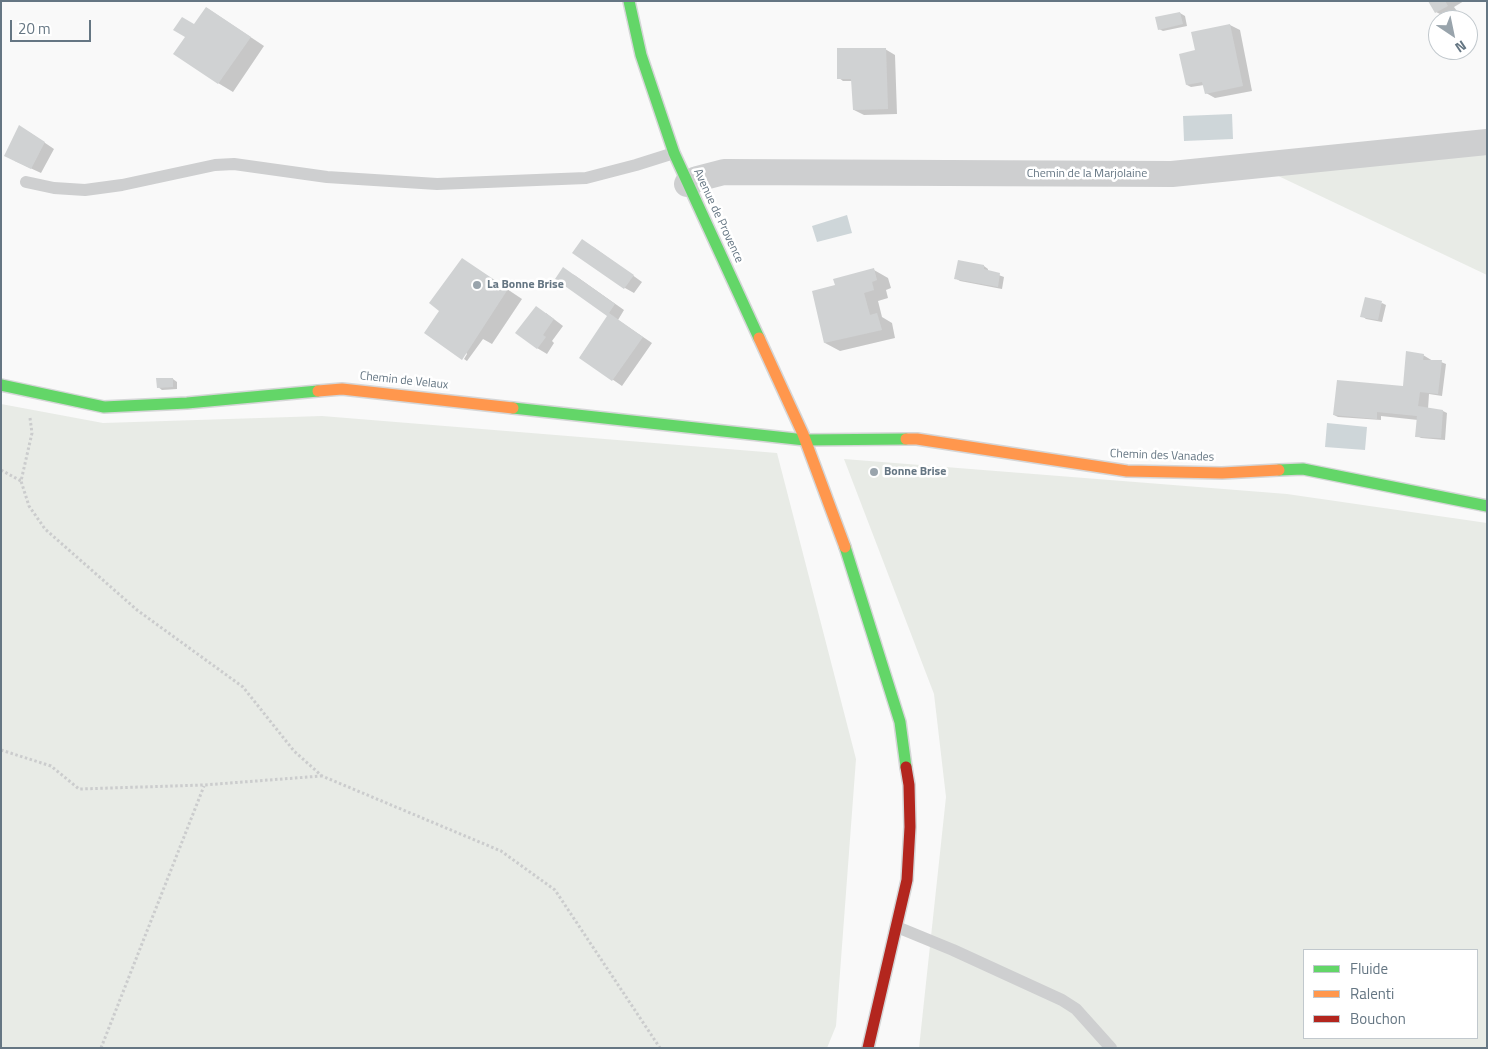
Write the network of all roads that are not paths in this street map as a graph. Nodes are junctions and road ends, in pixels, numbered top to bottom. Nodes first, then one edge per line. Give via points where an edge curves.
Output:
1 (629, 1) edge
2 (1487, 142) edge
3 (674, 153) junction
4 (26, 182) dead end
5 (687, 184) junction
6 (1, 385) edge
7 (804, 437) junction
8 (1487, 506) edge
9 (897, 927) junction
10 (868, 1048) edge
11 (1111, 1048) edge

1 - 3 street, Avenue de Provence via 641,55
2 - 5 street, Chemin de la Marjolaine via 1172,174 724,172
3 - 4 lane via 586,178 437,184 327,176 234,164 85,190
3 - 5 street, Avenue de Provence
5 - 7 street, Avenue de Provence
6 - 7 street, Chemin de Velaux via 104,407 342,389
7 - 8 street, Chemin des Vanades via 917,439 1126,471 1303,469
7 - 9 street, Avenue de Provence via 841,533 900,722 909,785 910,827 907,880
9 - 10 street, Avenue de Provence
9 - 11 lane via 1062,1000 1076,1009

